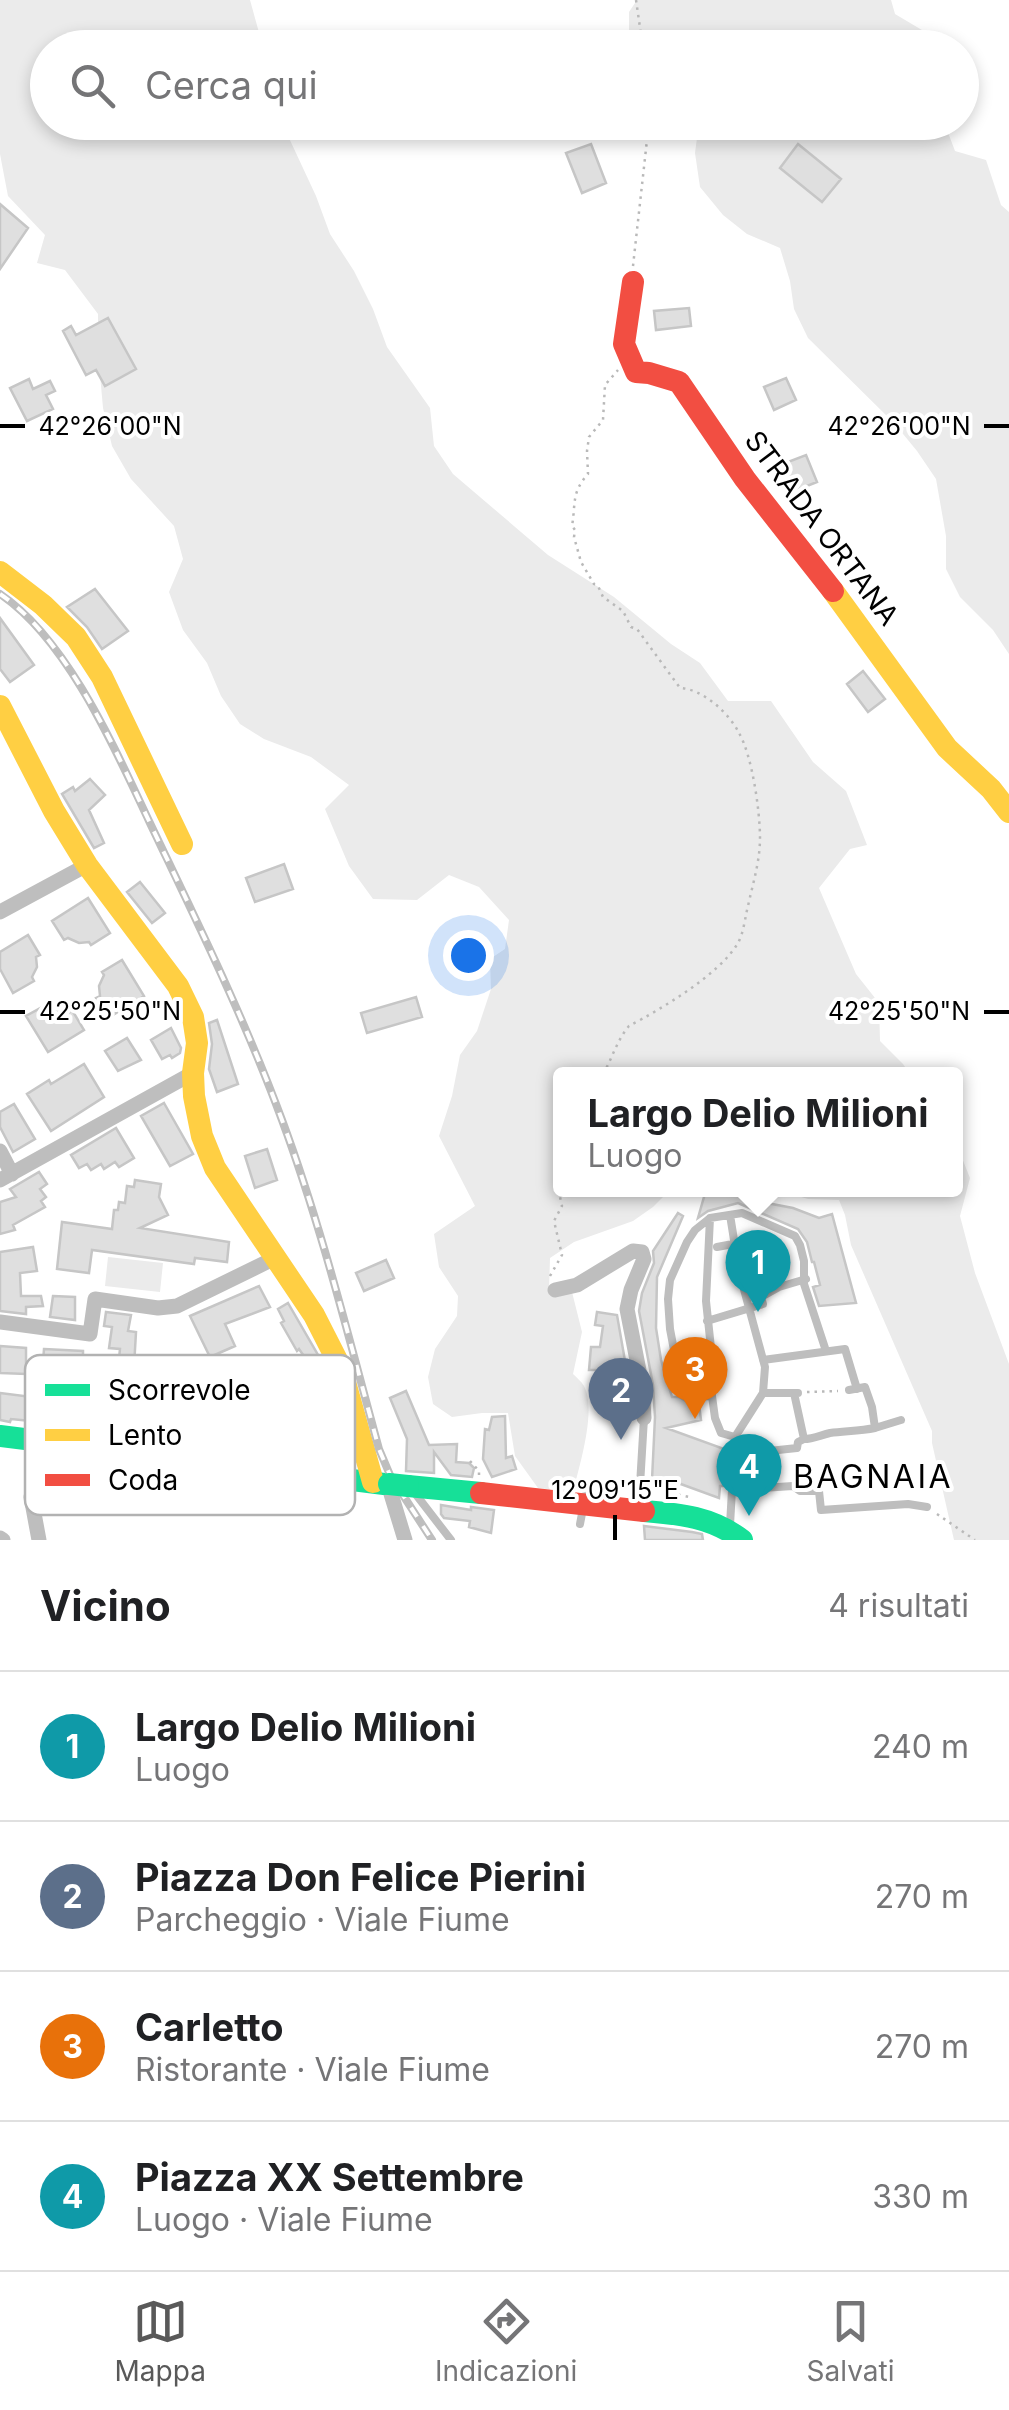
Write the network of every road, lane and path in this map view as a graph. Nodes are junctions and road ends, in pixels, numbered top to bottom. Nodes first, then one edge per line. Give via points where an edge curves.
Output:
1 (636, 0) edge
2 (640, 30) edge
3 (647, 140) edge
4 (633, 282) joint
5 (636, 372) junction
6 (0, 572) edge
7 (0, 706) edge
8 (1009, 812) edge
9 (182, 844) dead end
10 (87, 865) junction
11 (0, 912) edge
12 (608, 1067) edge
13 (192, 1073) junction
14 (0, 1151) edge
15 (6, 1177) edge
16 (560, 1197) edge
17 (730, 1215) junction
18 (710, 1218) junction
19 (734, 1244) junction
20 (712, 1247) junction
21 (275, 1258) junction
22 (806, 1279) junction
23 (554, 1290) joint
24 (748, 1310) junction
25 (708, 1320) junction
26 (0, 1322) edge
27 (826, 1350) junction
28 (334, 1355) edge
29 (763, 1360) junction
30 (857, 1389) junction
31 (763, 1393) junction
32 (796, 1393) junction
33 (355, 1395) edge
34 (712, 1396) junction
35 (644, 1418) joint
36 (901, 1420) dead end
37 (875, 1428) junction
38 (0, 1436) edge
39 (736, 1437) junction
40 (25, 1439) edge
41 (804, 1439) junction
42 (735, 1448) junction
43 (470, 1461) dead end
44 (355, 1482) edge
45 (480, 1487) junction
46 (733, 1487) junction
47 (403, 1488) junction
48 (642, 1506) junction
49 (688, 1506) dead end
50 (928, 1508) joint
51 (34, 1515) edge
52 (580, 1524) dead end
53 (728, 1528) edge
54 (403, 1533) edge
55 (39, 1540) edge
56 (418, 1540) edge
57 (451, 1540) edge
58 (974, 1540) edge

1 - 2 path
3 - 4 path
4 - 5 street via 624,344
5 - 8 street, STRADA ORTANA via 680,382 745,480 947,748
5 - 12 path via 624,358 605,384 602,420 589,437 588,474 573,508 574,537 603,597 623,611 680,688 693,689 731,720 741,736 760,834 738,942 698,982 629,1026
6 - 9 street via 76,636
7 - 10 street
10 - 11 street
10 - 13 street via 178,986 193,1018
13 - 15 street
13 - 21 street via 202,1136 215,1168
14 - 15 street
16 - 23 path via 554,1221 562,1255 550,1275
17 - 18 lane
17 - 19 lane
17 - 22 lane via 742,1212 795,1236
18 - 20 lane
18 - 34 lane via 687,1242 668,1299 686,1394
19 - 20 lane
19 - 24 lane
20 - 25 lane
21 - 26 street via 177,1306 95,1299 90,1334
21 - 28 street
22 - 24 lane via 770,1291 761,1296 763,1304
22 - 27 lane
23 - 35 street via 642,1252 627,1308
24 - 25 lane
24 - 29 lane
25 - 34 lane
27 - 29 lane
27 - 30 lane via 845,1349
29 - 31 lane
30 - 32 path
30 - 37 lane
31 - 32 lane
31 - 39 lane
32 - 41 lane
33 - 47 street
34 - 39 lane via 720,1433
35 - 48 lane
36 - 37 lane
37 - 41 lane
38 - 40 street
39 - 42 lane
41 - 42 lane via 797,1448
42 - 46 lane
43 - 45 path
44 - 47 street
45 - 47 street
45 - 48 street, bridge
46 - 50 lane via 819,1490 822,1510
46 - 53 lane
47 - 54 street
47 - 57 lane
48 - 49 lane
48 - 52 lane via 586,1493
48 - 53 street
50 - 58 path
51 - 55 street
54 - 56 street

